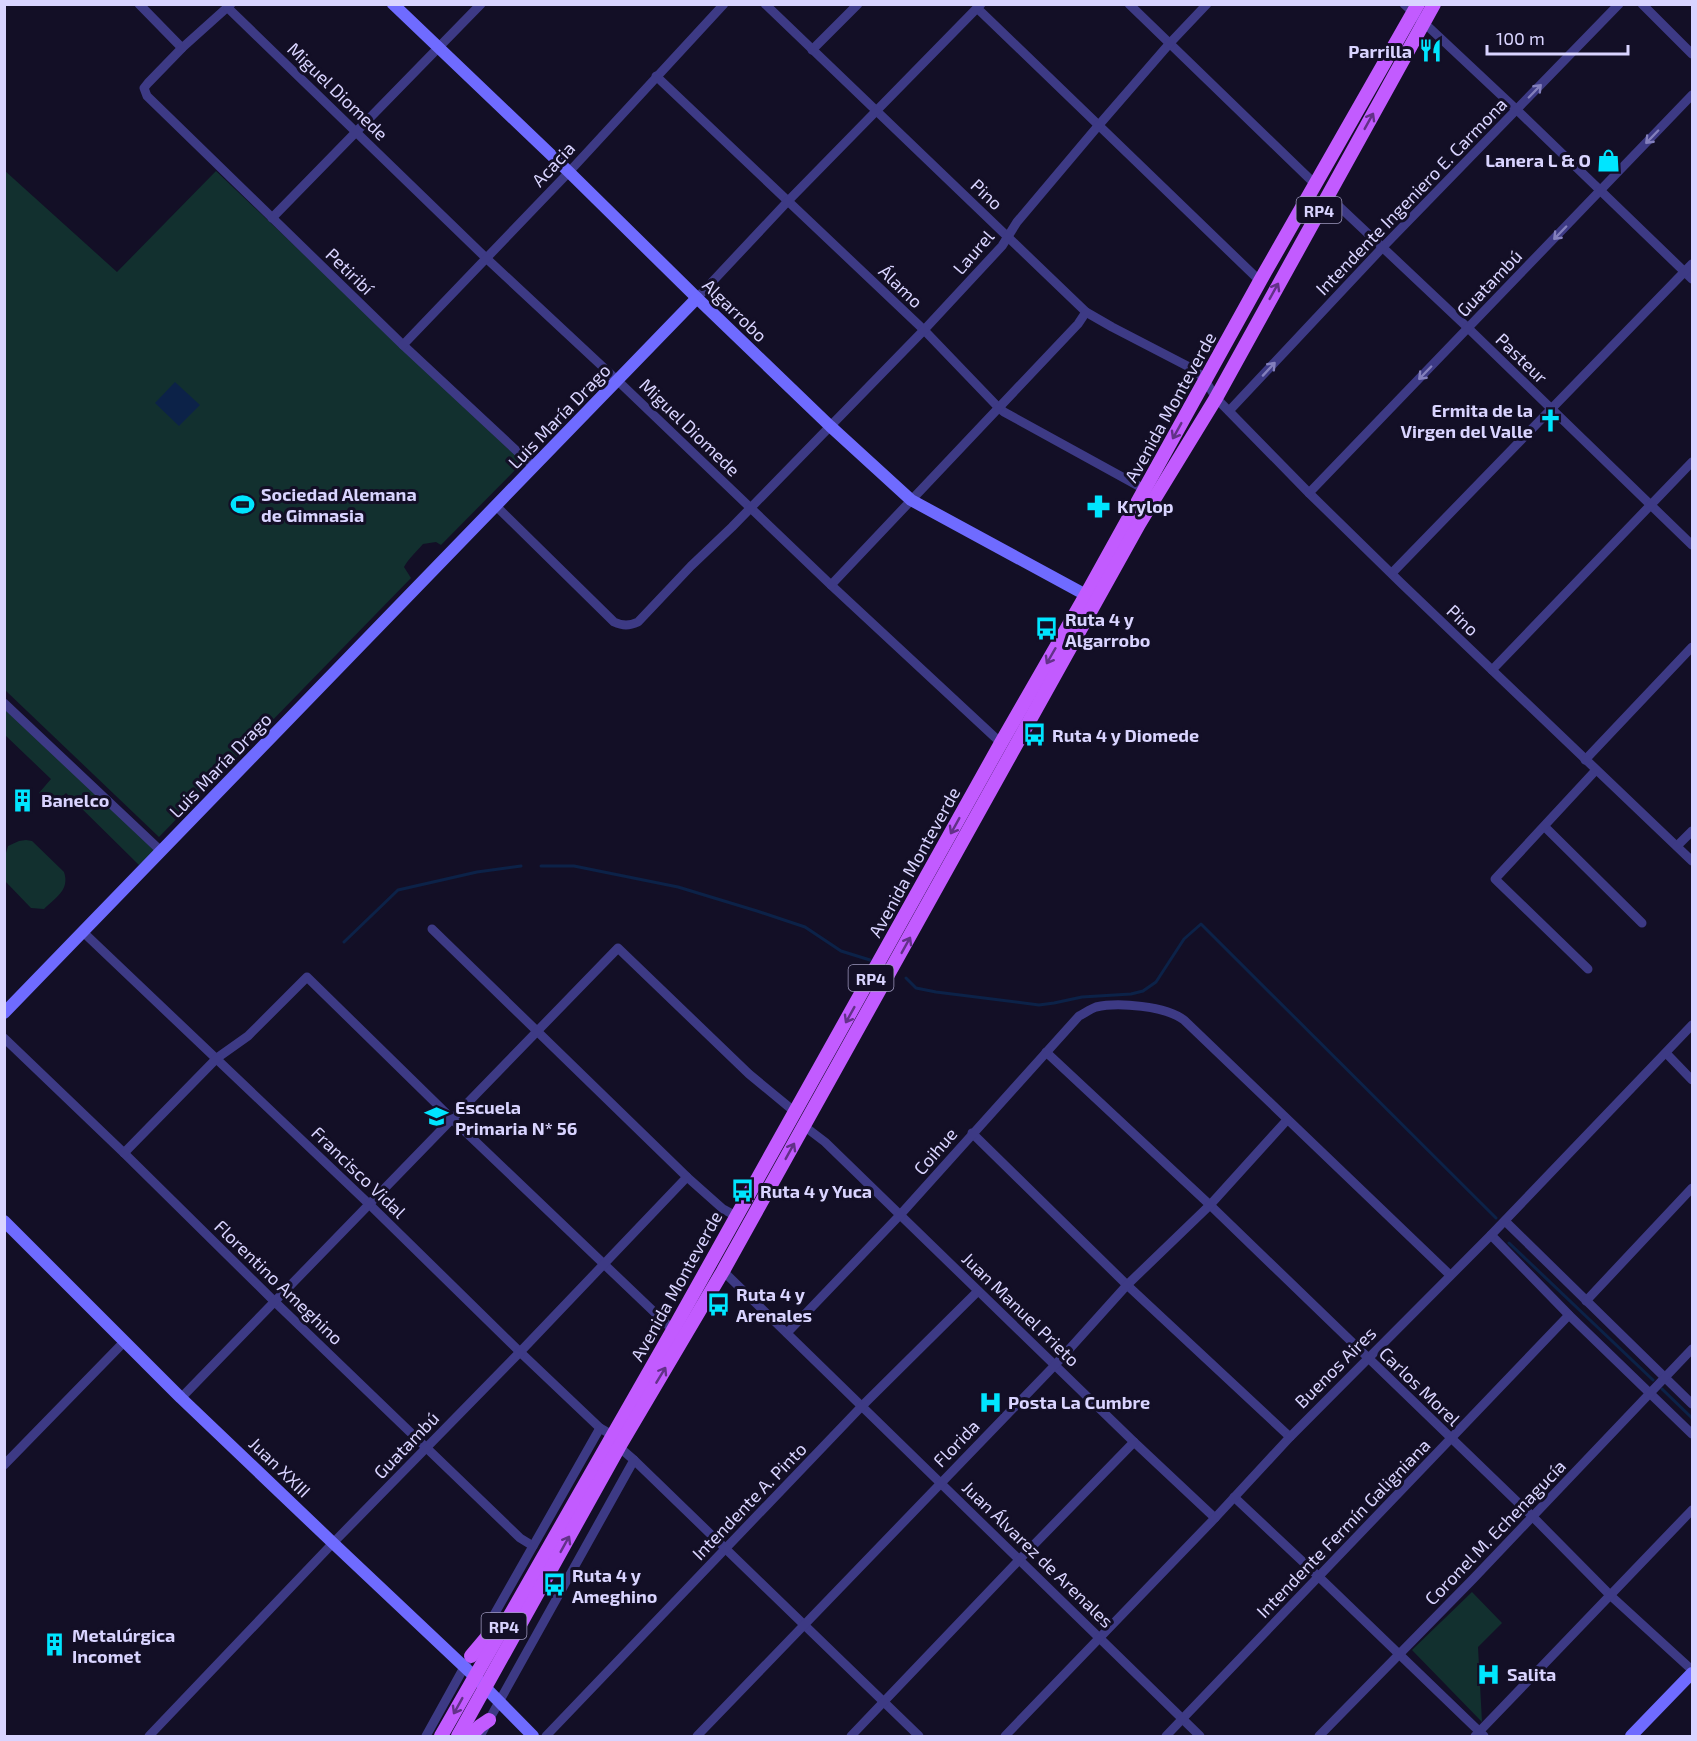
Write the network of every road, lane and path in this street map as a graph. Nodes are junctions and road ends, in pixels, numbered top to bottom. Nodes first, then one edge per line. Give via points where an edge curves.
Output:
1 (139, 4) edge
2 (393, 4) edge
3 (481, 4) edge
4 (724, 4) edge
5 (765, 4) edge
6 (858, 4) edge
7 (1129, 4) edge
8 (1207, 4) edge
9 (1434, 4) edge
10 (1619, 4) edge
11 (1642, 4) edge
12 (229, 6) edge
13 (979, 6) edge
14 (1415, 11) edge
15 (1170, 44) junction
16 (182, 48) junction
17 (438, 48) junction
18 (812, 50) junction
19 (1692, 54) edge
20 (656, 76) junction
21 (1692, 95) edge
22 (1517, 110) junction
23 (876, 112) junction
24 (1098, 126) junction
25 (357, 132) junction
26 (569, 172) junction
27 (1316, 185) junction
28 (1601, 190) junction
29 (1327, 195) junction
30 (788, 201) junction
31 (272, 218) junction
32 (1008, 237) junction
33 (1382, 248) junction
34 (486, 258) junction
35 (1692, 264) edge
36 (1685, 272) junction
37 (1692, 279) edge
38 (1260, 282) junction
39 (697, 298) junction
40 (1086, 312) junction
41 (1468, 328) junction
42 (924, 330) junction
43 (404, 345) junction
44 (1205, 380) junction
45 (618, 381) junction
46 (1216, 398) junction
47 (998, 407) junction
48 (1551, 409) junction
49 (1229, 411) junction
50 (830, 426) junction
51 (1692, 462) edge
52 (534, 467) junction
53 (1144, 489) junction
54 (1309, 493) junction
55 (912, 500) junction
56 (1651, 505) junction
57 (496, 507) junction
58 (750, 508) junction
59 (1692, 545) edge
60 (1392, 573) junction
61 (831, 585) junction
62 (1086, 595) junction
63 (1692, 647) edge
64 (1492, 670) junction
65 (4, 703) edge
66 (1001, 743) junction
67 (1585, 760) junction
68 (1596, 770) junction
69 (1545, 826) junction
70 (1692, 831) edge
71 (1677, 846) junction
72 (161, 851) junction
73 (1692, 861) edge
74 (1642, 923) dead end
75 (432, 929) dead end
76 (83, 932) junction
77 (1588, 969) dead end
78 (4, 1013) edge
79 (1692, 1025) edge
80 (537, 1031) junction
81 (4, 1038) edge
82 (1046, 1052) junction
83 (1666, 1053) junction
84 (217, 1058) junction
85 (1692, 1080) edge
86 (795, 1112) junction
87 (452, 1119) junction
88 (1287, 1120) junction
89 (804, 1126) junction
90 (972, 1133) junction
91 (124, 1153) junction
92 (687, 1177) junction
93 (1692, 1188) edge
94 (369, 1204) junction
95 (1210, 1205) junction
96 (900, 1215) junction
97 (736, 1216) junction
98 (4, 1221) edge
99 (1504, 1221) junction
100 (1491, 1235) junction
101 (604, 1263) junction
102 (723, 1271) junction
103 (1450, 1275) junction
104 (1126, 1285) junction
105 (978, 1291) junction
106 (1586, 1301) junction
107 (274, 1302) junction
108 (1569, 1316) junction
109 (673, 1330) junction
110 (787, 1333) junction
111 (124, 1342) junction
112 (1692, 1348) edge
113 (520, 1352) junction
114 (1368, 1359) junction
115 (1055, 1365) junction
116 (1665, 1377) junction
117 (1651, 1394) junction
118 (181, 1398) junction
119 (1692, 1404) edge
120 (861, 1407) junction
121 (1692, 1434) edge
122 (610, 1437) junction
123 (1290, 1437) junction
124 (1452, 1439) junction
125 (1134, 1442) junction
126 (427, 1447) junction
127 (634, 1460) junction
128 (4, 1465) edge
129 (941, 1483) junction
130 (1234, 1497) junction
131 (1692, 1510) edge
132 (1532, 1516) junction
133 (1215, 1518) junction
134 (333, 1544) junction
135 (533, 1546) junction
136 (726, 1549) junction
137 (1019, 1560) junction
138 (533, 1575) junction
139 (1318, 1576) junction
140 (1611, 1596) junction
141 (804, 1626) junction
142 (1101, 1638) junction
143 (1399, 1655) junction
144 (470, 1666) junction
145 (1692, 1671) edge
146 (485, 1687) junction
147 (499, 1703) junction
148 (884, 1703) junction
149 (1182, 1719) junction
150 (489, 1720) junction
151 (1480, 1735) edge
152 (149, 1737) edge
153 (426, 1737) edge
154 (441, 1737) edge
155 (458, 1737) edge
156 (470, 1737) edge
157 (480, 1737) edge
158 (533, 1737) edge
159 (546, 1737) edge
160 (697, 1737) edge
161 (851, 1737) edge
162 (918, 1737) edge
163 (1005, 1737) edge
164 (1166, 1737) edge
165 (1200, 1737) edge
166 (1319, 1737) edge
167 (1631, 1737) edge

1 - 16 street
2 - 17 street, Algarrobo
3 - 17 street
4 - 20 street, Acacia
5 - 18 street, Pino
6 - 18 street
7 - 15 street
8 - 15 street, Laurel
9 - 14 main road, Avenida Monteverde / RP4
22 -> 10 street, Intendente Ingeniero E. Carmona
11 - 19 street
12 - 16 street
12 - 25 street, Miguel Diomede
13 - 23 street, Luis María Drago
13 - 24 street
14 - 22 street
14 - 27 main road, Avenida Monteverde / RP4
29 -> 14 main road, Avenida Monteverde / RP4
15 - 24 street, Laurel
15 - 27 street
16 - 31 street, Petiribí via 144,88 147,96
17 - 25 street
17 - 26 street, Algarrobo
18 - 23 street, Pino
20 - 26 street, Acacia
20 - 30 street, Álamo
21 -> 28 street, Guatambú
22 - 28 street
22 - 33 street, Intendente Ingeniero E. Carmona
23 - 30 street, Luis María Drago
23 - 32 street, Pino
24 - 32 street, Laurel
24 - 38 street
25 - 31 street
25 - 34 street, Miguel Diomede
26 - 34 street, Acacia
26 - 39 street, Algarrobo
27 - 38 main road, Avenida Monteverde / RP4
28 - 36 street
28 -> 41 street, Guatambú
29 - 33 street, Pasteur
46 -> 29 main road, Avenida Monteverde / RP4
30 - 39 street, Luis María Drago
30 - 42 street, Álamo
31 - 43 street, Petiribí
32 - 40 street, Pino
32 - 42 street, Laurel
33 - 41 street, Pasteur
49 -> 33 street, Intendente Ingeniero E. Carmona
34 - 43 street, Acacia
34 - 45 street, Miguel Diomede
35 - 36 street
36 - 37 street
36 - 48 street
38 - 44 main road, Avenida Monteverde / RP4
39 - 45 street, Luis María Drago
39 - 50 street, Algarrobo
40 - 44 street, Pino via 1195,370
40 - 47 street
41 - 48 street, Pasteur
41 -> 54 street, Guatambú
42 - 47 street, Álamo
42 - 50 street, Laurel
43 - 52 street, Petiribí
44 - 46 street, Pino
44 -> 53 main road, Avenida Monteverde / RP4
45 - 52 street, Luis María Drago
45 - 58 street, Miguel Diomede
46 - 49 street, Pino
89 -> 46 main road, Avenida Monteverde / RP4 via 1138,524
47 - 53 street, Álamo
47 - 55 street
48 - 56 street, Pasteur
48 - 60 street
49 - 54 street, Pino
50 - 55 street, Algarrobo
50 - 58 street, Laurel
51 - 56 street
52 - 57 street, Luis María Drago
53 - 62 main road, Avenida Monteverde / RP4
54 - 60 street, Pino
55 - 61 street
55 - 62 street, Algarrobo
56 - 59 street, Pasteur
56 - 64 street
57 - 58 street, Laurel via 614,622 624,626 638,622
57 - 72 street, Luis María Drago
58 - 61 street, Miguel Diomede
60 - 64 street, Pino
61 - 66 street, Miguel Diomede
62 -> 66 main road, Avenida Monteverde / RP4
63 - 67 street
64 - 67 street, Pino
65 - 72 street
66 -> 86 main road, Avenida Monteverde / RP4
67 - 68 street, Pino
68 - 69 street
68 - 71 street, Pino
69 - 74 street
69 - 77 street via 1496,879
70 - 71 street
71 - 73 street, Pino
72 - 76 street, Luis María Drago
75 - 80 street
76 - 78 street, Luis María Drago
76 - 84 street, Francisco Vidal
79 - 83 street, Buenos Aires
80 - 86 street via 618,948 749,1074
80 - 87 street
80 - 92 street
81 - 91 street, Florentino Ameghino
82 - 88 street, Coihue via 1079,1016 1093,1008 1114,1005 1161,1010 1177,1016
82 - 90 street, Coihue
82 - 95 street, Carlos Morel
83 - 85 street
83 - 99 street, Buenos Aires
84 - 87 street via 248,1036 307,977
84 - 91 street
84 - 94 street, Francisco Vidal
86 - 97 main road, Avenida Monteverde / RP4
87 - 94 street
87 - 101 street
88 - 95 street, Florida
88 - 103 street
89 - 96 street, Juan Manuel Prieto
102 -> 89 main road, Avenida Monteverde / RP4
90 - 96 street, Coihue
90 - 104 street
91 - 107 street, Florentino Ameghino
92 - 97 street
92 - 101 street, Guatambú
93 - 106 street
94 - 107 street
94 - 113 street, Francisco Vidal
95 - 104 street, Florida
95 - 114 street, Carlos Morel
96 - 105 street, Juan Manuel Prieto
96 - 110 street, Coihue
97 - 109 main road, Avenida Monteverde / RP4
98 - 111 street, Juan XXIII
99 - 100 street, Buenos Aires
99 - 106 street
100 - 103 street, Buenos Aires
100 - 108 street
101 - 109 street
101 - 113 street, Guatambú
102 - 110 street, Juan Álvarez de Arenales
122 -> 102 main road, Avenida Monteverde / RP4
103 - 114 street, Buenos Aires
104 - 115 street, Florida
104 - 123 street
105 - 115 street, Juan Manuel Prieto
105 - 120 street, Intendente A. Pinto
106 - 116 street
107 - 118 street
107 - 126 street, Florentino Ameghino
108 - 117 street
108 - 124 street, Intendente Fermín Galigniana
109 - 122 main road, Avenida Monteverde / RP4
110 - 120 street, Juan Álvarez de Arenales
111 - 118 street, Juan XXIII
111 - 128 street
112 - 116 street, Coronel M. Echenagucía
113 - 122 street, Francisco Vidal
113 - 126 street, Guatambú
114 - 123 street, Buenos Aires
114 - 124 street, Carlos Morel
115 - 125 street, Juan Manuel Prieto
115 - 129 street, Florida
116 - 117 street, Coronel M. Echenagucía
116 - 119 street
117 - 121 street
117 - 132 street, Coronel M. Echenagucía
118 - 134 street, Juan XXIII
120 - 129 street, Juan Álvarez de Arenales
120 - 136 street, Intendente A. Pinto
122 - 127 street, Francisco Vidal
122 - 135 street
122 - 138 main road, Avenida Monteverde / RP4
146 -> 122 main road, Avenida Monteverde / RP4
123 - 130 street, Buenos Aires
124 - 132 street, Carlos Morel
124 - 139 street, Intendente Fermín Galigniana
125 - 133 street, Juan Manuel Prieto
125 - 137 street
126 - 134 street, Guatambú
126 - 135 street, Florentino Ameghino via 520,1538
127 - 136 street, Francisco Vidal
127 - 147 street
129 - 137 street, Juan Álvarez de Arenales
129 - 141 street, Florida
130 - 133 street, Buenos Aires
130 - 139 street
131 - 140 street
132 - 140 street, Carlos Morel
132 - 143 street, Coronel M. Echenagucía
133 - 142 street, Buenos Aires
134 - 144 street, Juan XXIII
134 - 152 street, Guatambú
135 - 144 street
136 - 141 street, Francisco Vidal
136 - 159 street, Intendente A. Pinto
137 - 142 street, Juan Álvarez de Arenales
137 - 148 street
138 - 144 main road, Avenida Monteverde / RP4
138 - 144 main road via 521,1583
139 - 143 street
139 - 149 street, Intendente Fermín Galigniana
140 - 145 street, Carlos Morel
140 - 151 street
141 - 148 street, Francisco Vidal
141 - 160 street, Florida
142 - 149 street, Juan Álvarez de Arenales
142 - 163 street, Buenos Aires
143 - 151 street
143 - 166 street, Coronel M. Echenagucía
144 - 146 street, Juan XXIII
144 - 153 street
144 -> 154 main road, Avenida Monteverde / RP4
145 - 167 street
146 - 147 street, Juan XXIII
146 - 155 main road, Avenida Monteverde / RP4
147 - 150 street
147 - 158 street, Juan XXIII
148 - 161 street
148 - 162 street, Francisco Vidal
149 - 164 street, Intendente Fermín Galigniana
149 - 165 street, Juan Álvarez de Arenales
150 - 156 main road
150 - 157 street

